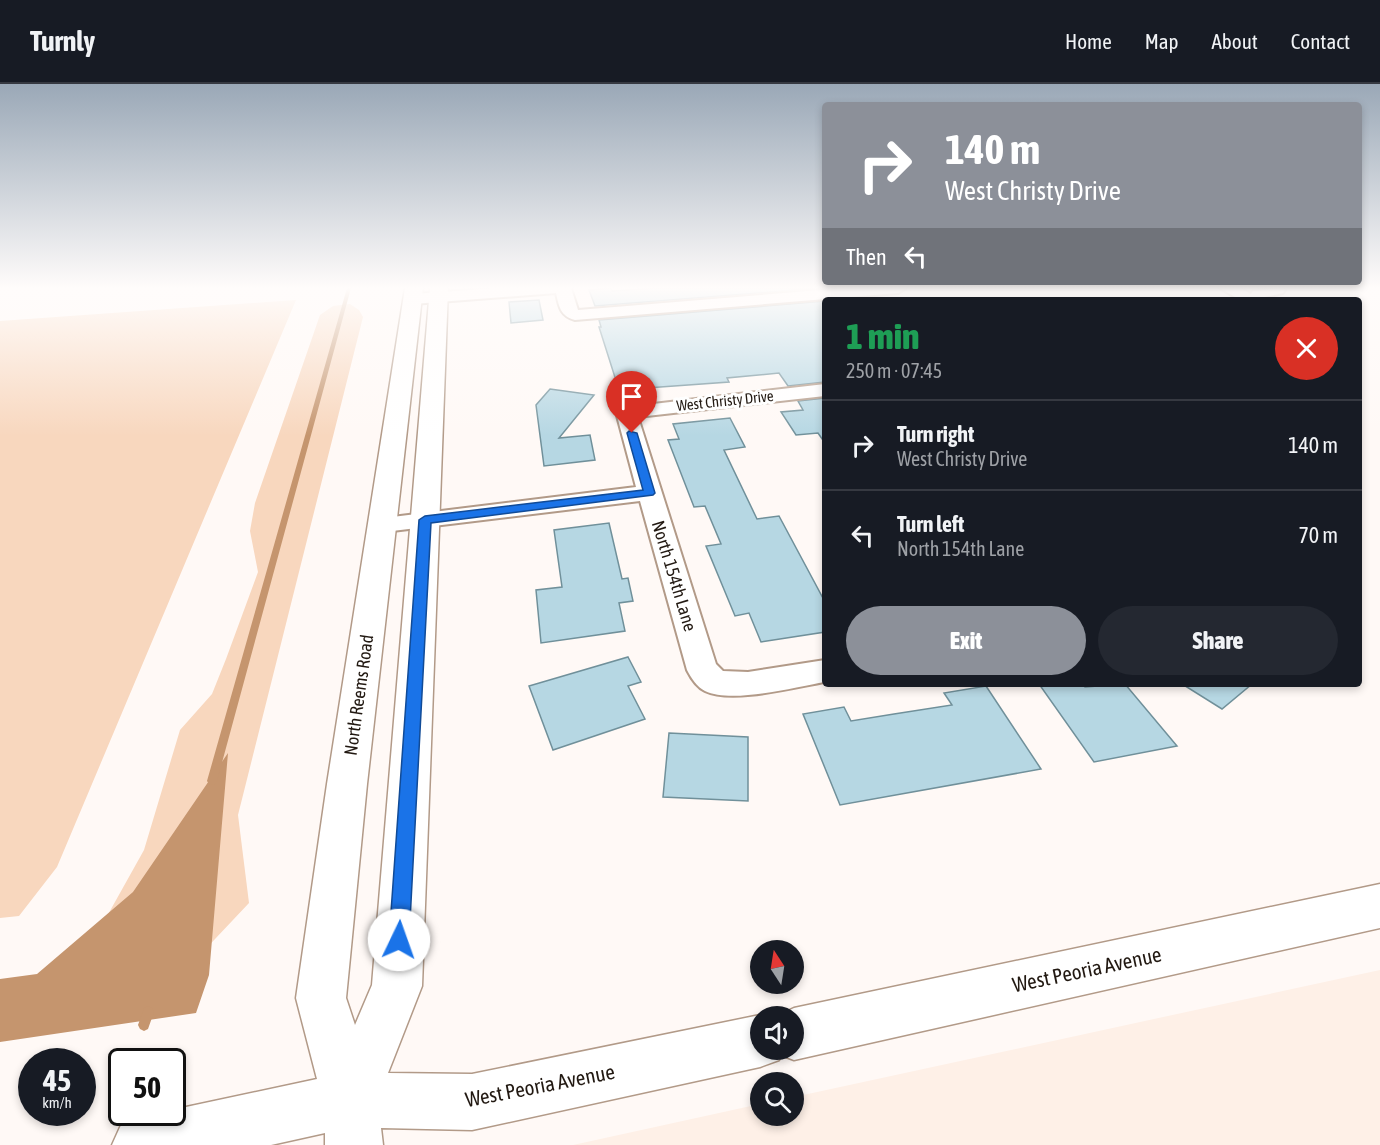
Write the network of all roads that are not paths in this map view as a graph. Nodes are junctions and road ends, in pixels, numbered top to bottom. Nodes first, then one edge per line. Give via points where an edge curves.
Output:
1 (411, 338) edge
2 (432, 338) edge
3 (822, 390) edge
4 (626, 412) joint
5 (647, 484) junction
6 (405, 513) junction
7 (822, 672) edge
8 (1380, 906) edge
9 (804, 1032) edge
10 (750, 1043) edge
11 (352, 1122) edge
12 (143, 1144) edge

1 - 6 main road, North Reems Road
2 - 6 main road, North Reems Road
3 - 4 street, West Christy Drive
4 - 5 street, North 154th Lane
5 - 6 street
5 - 7 street, North 154th Lane via 702,670 715,682 748,684
6 - 11 main road, North Reems Road via 397,986
6 - 11 main road, North Reems Road via 347,784 321,998
8 - 9 main road, West Peoria Avenue
10 - 11 main road, West Peoria Avenue via 472,1102
11 - 12 main road, West Peoria Avenue

